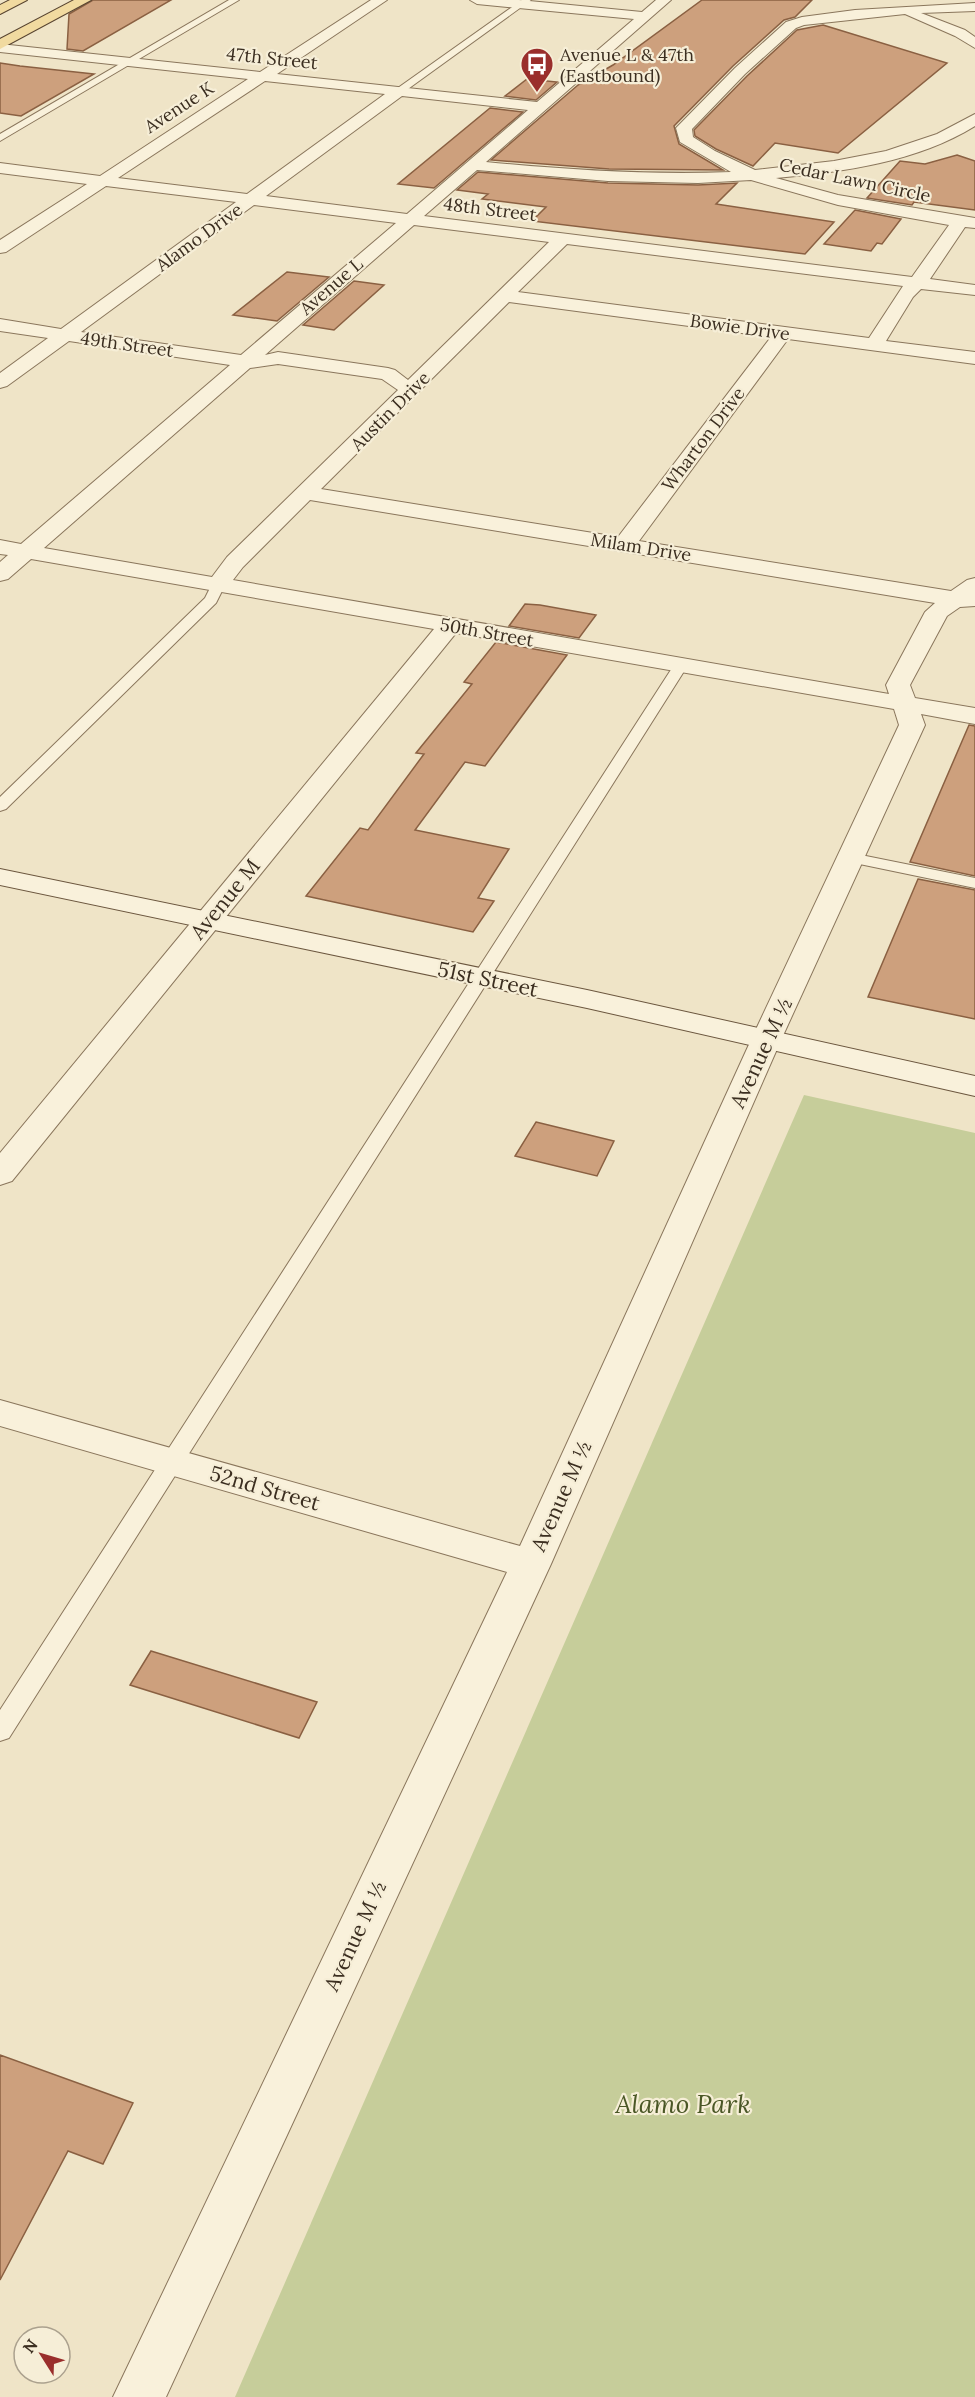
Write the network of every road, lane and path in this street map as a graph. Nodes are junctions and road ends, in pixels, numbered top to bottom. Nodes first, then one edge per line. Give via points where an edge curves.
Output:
1 (20, 0) edge
2 (84, 0) edge
3 (235, 0) edge
4 (380, 0) edge
5 (477, 0) edge
6 (664, 0) edge
7 (865, 0) edge
8 (524, 2) edge
9 (975, 7) edge
10 (0, 10) edge
11 (901, 10) junction
12 (645, 16) junction
13 (975, 44) edge
14 (0, 47) edge
15 (129, 62) junction
16 (262, 77) junction
17 (398, 92) junction
18 (540, 107) junction
19 (975, 119) edge
20 (0, 138) edge
21 (472, 165) junction
22 (0, 168) edge
23 (752, 176) junction
24 (103, 181) junction
25 (250, 199) junction
26 (409, 219) junction
27 (967, 222) edge
28 (563, 238) junction
29 (0, 248) edge
30 (916, 283) junction
31 (975, 290) edge
32 (505, 296) junction
33 (0, 326) edge
34 (783, 333) junction
35 (64, 335) junction
36 (874, 345) junction
37 (975, 358) edge
38 (249, 362) junction
39 (0, 382) edge
40 (408, 386) junction
41 (306, 493) junction
42 (624, 545) junction
43 (0, 547) edge
44 (28, 552) junction
45 (0, 574) edge
46 (218, 585) junction
47 (969, 596) edge
48 (450, 625) junction
49 (681, 666) junction
50 (904, 704) junction
51 (975, 716) edge
52 (0, 806) edge
53 (851, 858) junction
54 (0, 877) edge
55 (975, 883) edge
56 (207, 921) junction
57 (481, 978) junction
58 (766, 1040) junction
59 (975, 1086) edge
60 (0, 1173) edge
61 (0, 1413) edge
62 (172, 1461) junction
63 (531, 1564) junction
64 (0, 1731) edge
65 (139, 2397) edge

1 - 10 main road
2 - 14 main road
3 - 15 lane
4 - 16 street, Avenue K
5 - 8 street
6 - 12 street, Avenue L
7 - 11 street
8 - 12 street
8 - 17 lane
9 - 11 street, Cedar Lawn Circle
11 - 13 street via 960,33
11 - 23 street, Cedar Lawn Circle via 791,25 684,128 686,139 707,154
12 - 18 street, Avenue L
14 - 15 street, 47th Street
15 - 16 street, 47th Street
15 - 20 lane
16 - 17 street, 47th Street
16 - 24 street, Avenue K
17 - 18 street, 47th Street
17 - 25 street, Alamo Drive
18 - 21 street, Avenue L
19 - 23 street via 915,147 860,162
21 - 23 street via 642,179
21 - 26 street, Avenue L
22 - 24 street, 48th Street
23 - 27 street, Cedar Lawn Circle via 850,203
24 - 25 street, 48th Street
24 - 29 street, Avenue K
25 - 26 street, 48th Street
25 - 35 street, Alamo Drive
26 - 28 street, 48th Street
26 - 38 street, Avenue L
27 - 30 street
28 - 30 street, 48th Street
28 - 32 street, Austin Drive
30 - 31 street, 48th Street
30 - 36 street
32 - 34 street, Bowie Drive
32 - 40 street, Austin Drive
33 - 35 street, 49th Street
34 - 36 street, Bowie Drive
34 - 42 street, Wharton Drive
35 - 38 street, 49th Street
35 - 39 street, Alamo Drive
36 - 37 street, Bowie Drive
38 - 40 street, 49th Street via 278,358 388,374
38 - 40 street, 49th Street via 270,375 359,389
38 - 44 street, Avenue L
40 - 41 street, Austin Drive
41 - 42 street, Milam Drive
41 - 46 street, Austin Drive via 235,562
42 - 47 street, Milam Drive
43 - 44 street, 50th Street
44 - 45 street, Avenue L
44 - 46 street, 50th Street
46 - 48 street, 50th Street
46 - 52 lane via 211,600
47 - 50 street, Avenue M ½ via 937,612 898,685
48 - 49 street, 50th Street
48 - 56 street, Avenue M
49 - 50 street, 50th Street
49 - 57 lane
50 - 51 street, 50th Street
50 - 53 street, Avenue M ½ via 912,725
53 - 55 lane
53 - 58 street, Avenue M ½
54 - 56 street, 51st Street
56 - 57 street, 51st Street
56 - 60 street, Avenue M
57 - 58 street, 51st Street
57 - 62 lane
58 - 59 street, 51st Street
58 - 63 street, Avenue M ½
61 - 62 street, 52nd Street
62 - 63 street, 52nd Street
62 - 64 lane
63 - 65 street, Avenue M ½

